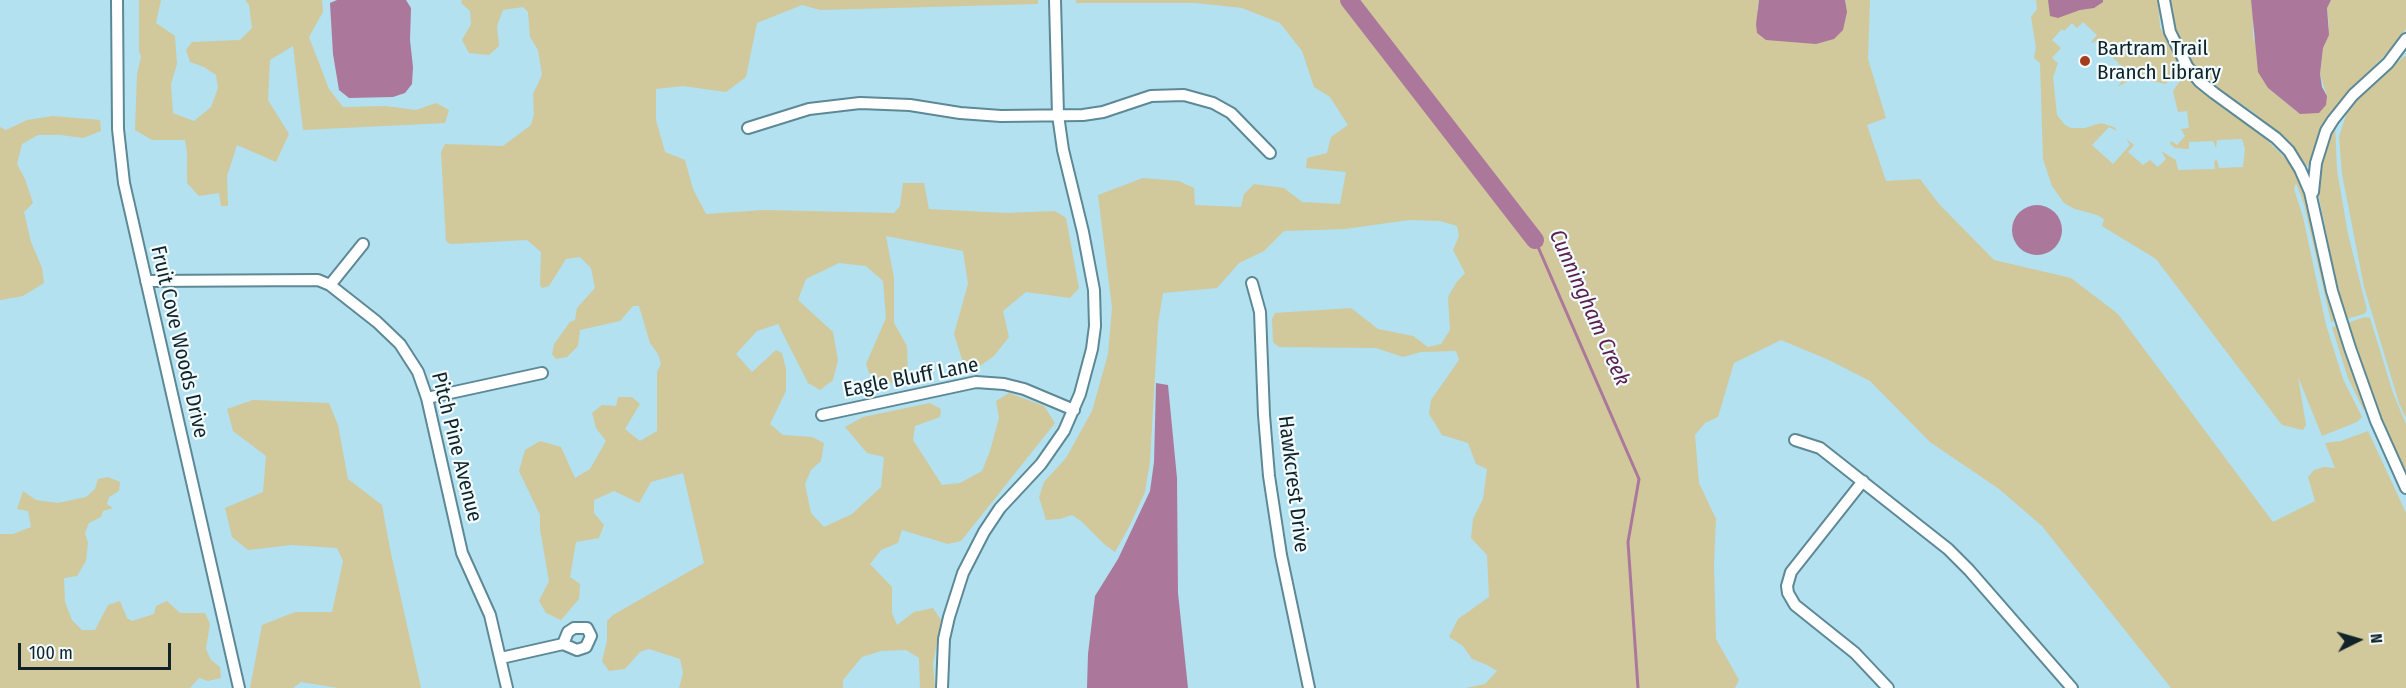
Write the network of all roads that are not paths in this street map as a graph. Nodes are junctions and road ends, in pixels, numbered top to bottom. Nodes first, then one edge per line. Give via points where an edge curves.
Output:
1 (117, 0) edge
2 (1055, 0) edge
3 (2164, 0) edge
4 (2406, 39) edge
5 (1058, 115) junction
6 (748, 128) dead end
7 (1270, 153) dead end
8 (2315, 208) junction
9 (363, 244) dead end
10 (146, 282) junction
11 (1252, 282) dead end
12 (330, 285) junction
13 (542, 373) dead end
14 (427, 399) junction
15 (1074, 410) junction
16 (822, 415) dead end
17 (1795, 440) dead end
18 (1863, 481) junction
19 (2406, 488) edge
20 (563, 644) dead end
21 (501, 658) junction
22 (239, 688) edge
23 (507, 688) edge
24 (942, 688) edge
25 (1309, 688) edge
26 (1888, 688) edge
27 (2072, 688) edge

1 - 10 street, Fruit Cove Woods Drive via 120,160
2 - 5 street
3 - 8 street via 2170,32 2187,66 2206,87 2289,151
4 - 8 street via 2388,63 2345,104 2326,131 2315,169
5 - 6 street via 1001,116 860,102 809,110
5 - 7 street via 1103,112 1151,96 1184,95 1231,112
5 - 15 street via 1094,290 1092,349
8 - 19 street via 2332,291 2350,348
9 - 12 street
10 - 12 street, Pitch Pine Avenue via 318,280
10 - 22 street, Fruit Cove Woods Drive
11 - 25 street, Hawkcrest Drive via 1261,323 1269,476
12 - 14 street, Pitch Pine Avenue via 400,344 418,372
13 - 14 street
14 - 21 street, Pitch Pine Avenue via 462,553 490,615
15 - 16 street, Eagle Bluff Lane via 1024,389 976,382
15 - 24 street via 1053,448 1000,508 972,552 949,617
17 - 18 street via 1820,448
18 - 26 street via 1791,572 1786,586 1795,605 1855,653
18 - 27 street via 1962,563
20 - 21 street
21 - 23 street, Pitch Pine Avenue

